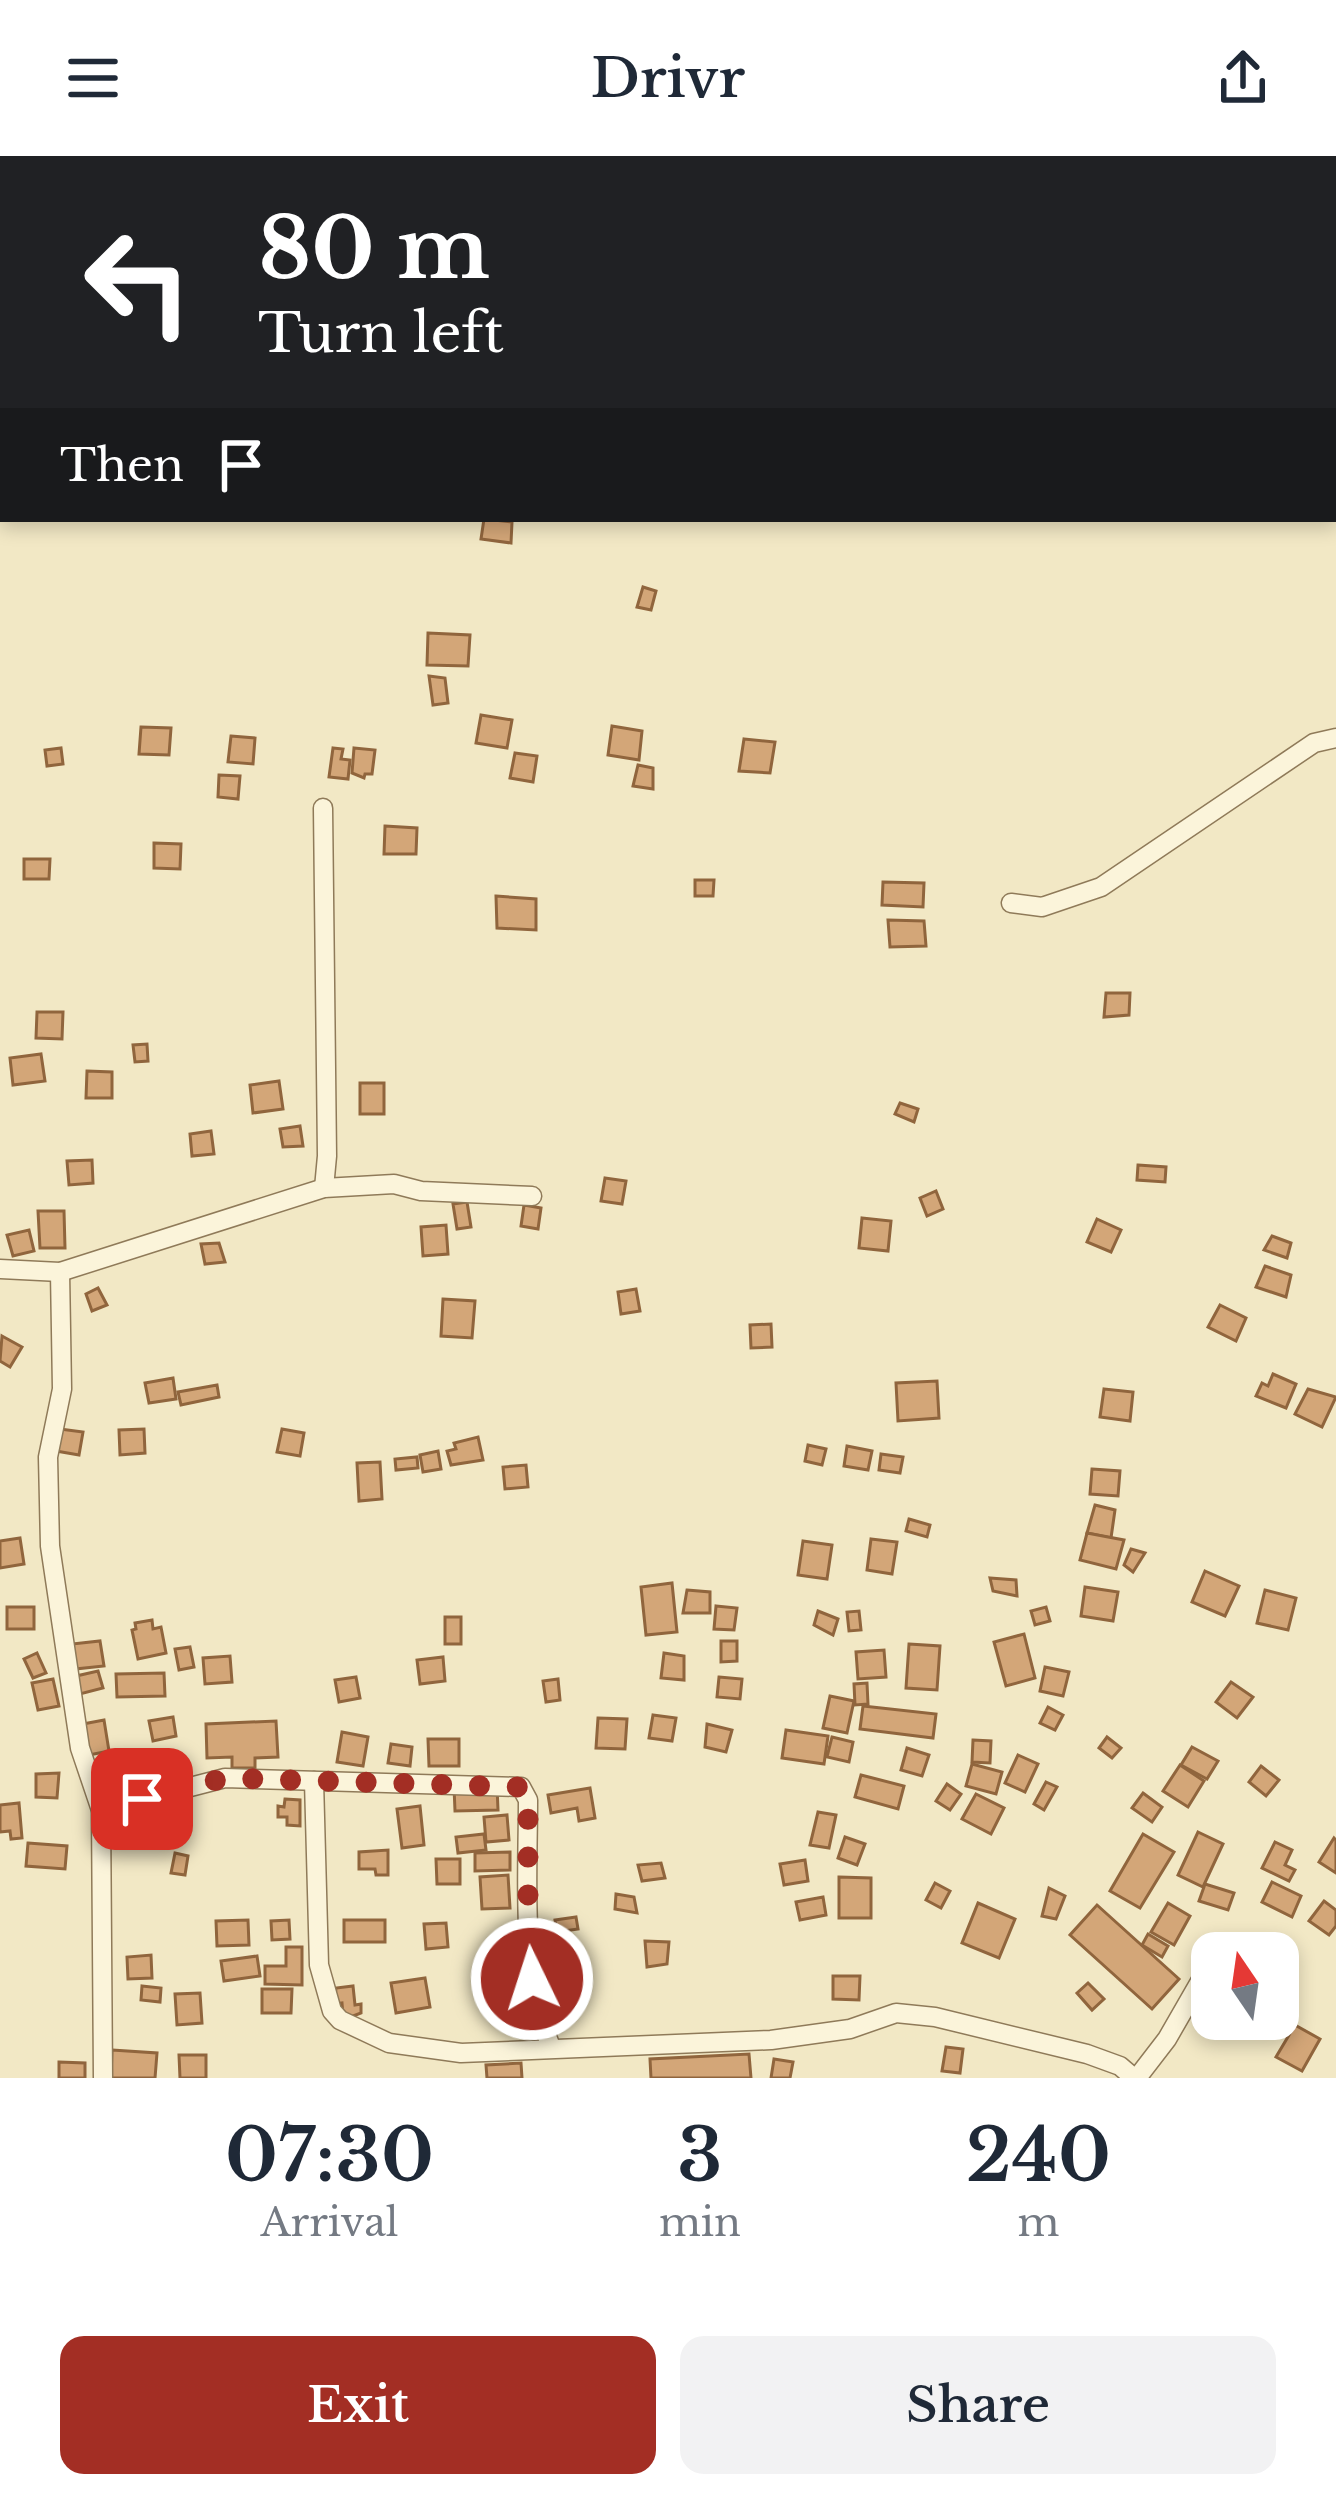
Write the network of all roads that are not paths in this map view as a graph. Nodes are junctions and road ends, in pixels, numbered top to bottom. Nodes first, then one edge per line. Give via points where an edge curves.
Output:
1 (1336, 737) edge
2 (323, 808) dead end
3 (1011, 903) dead end
4 (324, 1188) junction
5 (532, 1196) dead end
6 (0, 1269) edge
7 (60, 1272) junction
8 (314, 1781) junction
9 (101, 1810) junction
10 (1191, 1997) edge
11 (550, 2048) junction
12 (103, 2078) edge
13 (1135, 2078) edge

1 - 3 street via 1314,743 1101,887 1042,907
2 - 4 street
4 - 5 street via 394,1184
4 - 7 street
6 - 7 street
7 - 9 street via 62,1389 48,1457 50,1546 80,1748
8 - 9 street via 225,1778
8 - 11 street via 319,1965 332,2011 404,2046 461,2053
8 - 11 street via 521,1787 528,1800 528,1945
9 - 12 street
10 - 13 street
11 - 13 street via 771,2041 896,2013 1087,2054

